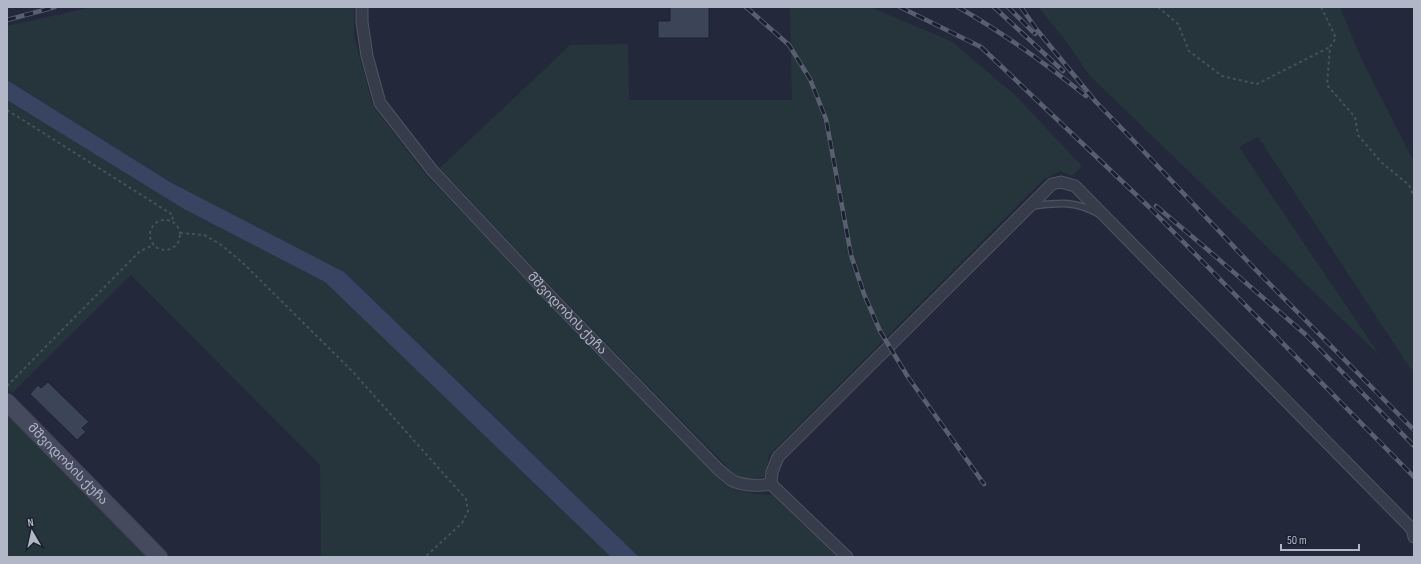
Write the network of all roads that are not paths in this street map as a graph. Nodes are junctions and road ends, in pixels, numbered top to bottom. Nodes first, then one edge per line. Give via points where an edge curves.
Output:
1 (362, 7) edge
2 (1029, 206) junction
3 (1110, 221) junction
4 (7, 402) edge
5 (771, 484) junction
6 (1414, 537) edge
7 (159, 557) edge
8 (847, 557) edge

1 - 5 street, მშვიდობის ქუჩა via 367,56 380,103 432,170 551,298 718,469 732,481 742,484
2 - 3 lane via 1074,204 1096,212
2 - 3 street via 1052,184 1061,182 1075,186
2 - 5 street via 778,457 772,472
3 - 6 street via 1412,529
4 - 7 main road, მშვიდობის ქუჩა
5 - 8 street

